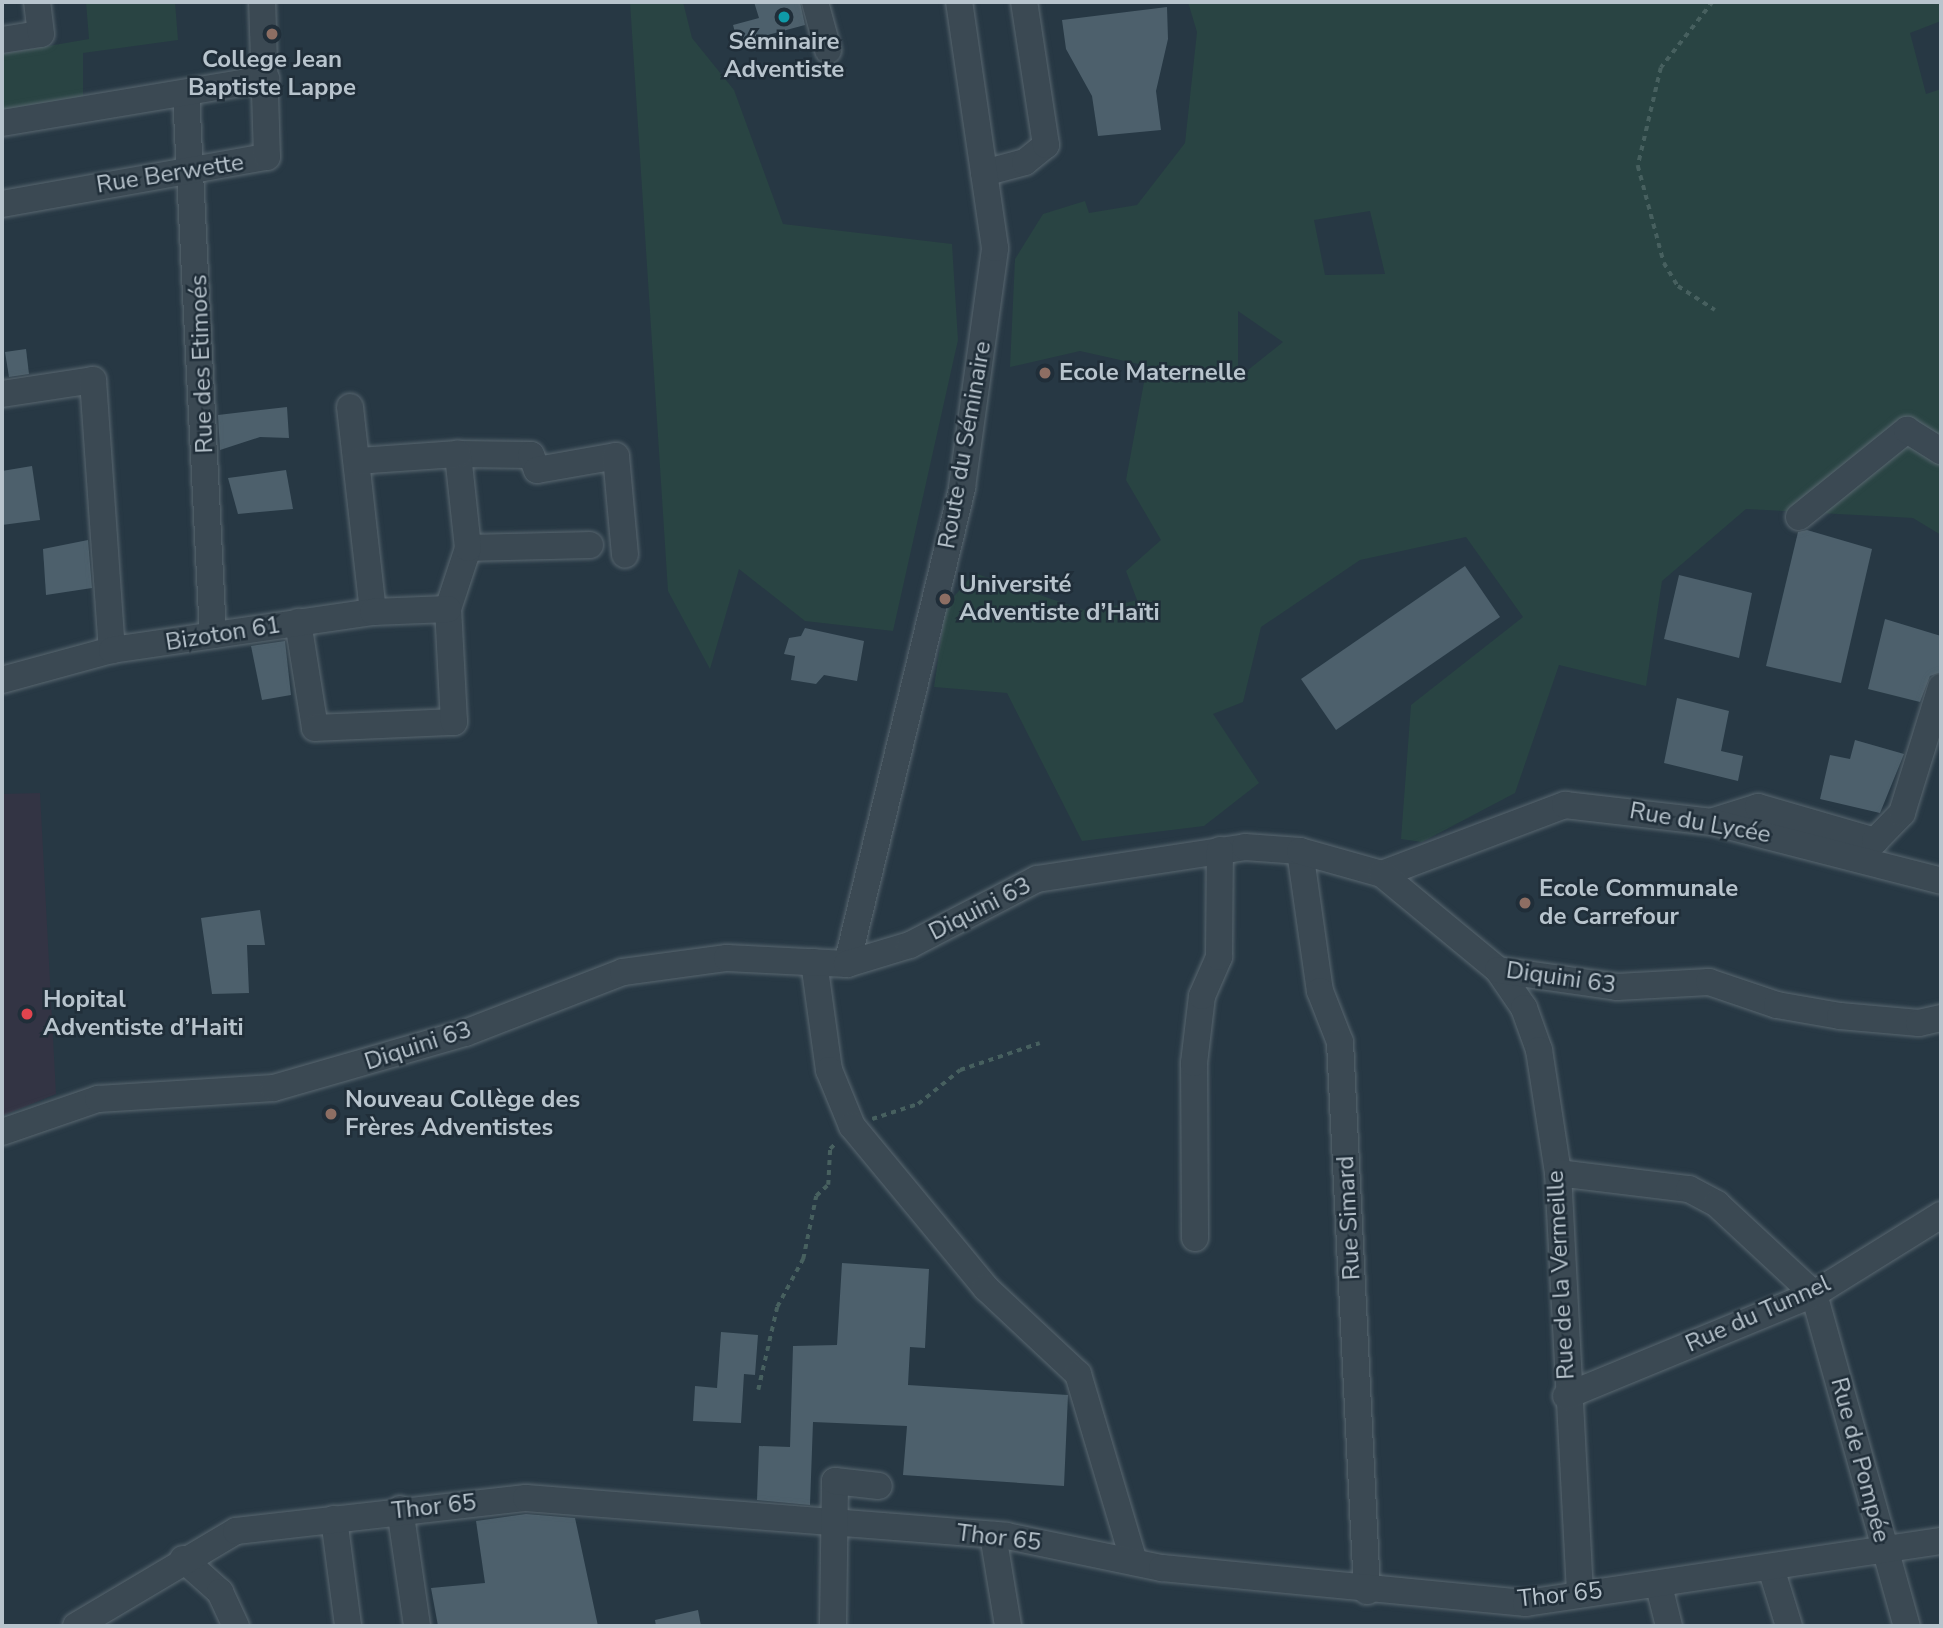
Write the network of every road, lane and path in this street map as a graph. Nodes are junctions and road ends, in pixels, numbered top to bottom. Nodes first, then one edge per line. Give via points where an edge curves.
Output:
1 (37, 2) edge
2 (262, 2) edge
3 (815, 2) edge
4 (959, 2) edge
5 (1024, 2) edge
6 (1713, 2) edge
7 (2, 40) edge
8 (828, 50) dead end
9 (266, 79) junction
10 (186, 93) junction
11 (2, 123) edge
12 (194, 169) junction
13 (984, 173) junction
14 (2, 204) edge
15 (1715, 310) dead end
16 (2, 394) edge
17 (350, 407) dead end
18 (1941, 451) edge
19 (458, 454) junction
20 (358, 461) junction
21 (1799, 517) dead end
22 (590, 545) dead end
23 (468, 548) junction
24 (625, 555) dead end
25 (448, 609) junction
26 (373, 612) junction
27 (298, 622) junction
28 (213, 635) junction
29 (112, 650) junction
30 (2, 680) edge
31 (1941, 687) edge
32 (1712, 821) junction
33 (1220, 850) junction
34 (1300, 851) junction
35 (1382, 874) junction
36 (1941, 881) edge
37 (814, 962) junction
38 (847, 964) junction
39 (1498, 971) junction
40 (1941, 1018) edge
41 (1040, 1043) dead end
42 (852, 1126) junction
43 (2, 1132) edge
44 (1558, 1173) junction
45 (1941, 1215) edge
46 (1195, 1238) dead end
47 (1814, 1294) junction
48 (758, 1390) dead end
49 (1566, 1396) junction
50 (879, 1486) dead end
51 (400, 1509) junction
52 (334, 1519) junction
53 (833, 1522) junction
54 (993, 1535) junction
55 (1941, 1541) edge
56 (1884, 1550) junction
57 (183, 1559) junction
58 (1134, 1562) junction
59 (1771, 1568) junction
60 (1659, 1586) junction
61 (1367, 1591) junction
62 (1580, 1591) junction
63 (1526, 1614) edge
64 (76, 1626) edge
65 (236, 1626) edge
66 (348, 1626) edge
67 (417, 1626) edge
68 (833, 1626) edge
69 (1008, 1626) edge
70 (1669, 1626) edge
71 (1789, 1626) edge
72 (1907, 1626) edge

1 - 7 street via 41,34
2 - 9 street, Rue Berwette
3 - 8 street
4 - 13 street, Route du Séminaire
5 - 13 street via 1046,145 1025,162
6 - 15 path via 1661,68 1638,166 1664,263 1678,286
9 - 10 street
9 - 12 street, Rue Berwette via 267,157
10 - 11 street
10 - 12 street, Rue des Etimoés
12 - 14 street, Rue Berwette
12 - 28 street, Rue des Etimoés
13 - 38 street, Route du Séminaire via 995,248 962,488
16 - 29 street via 93,380
17 - 20 street
18 - 21 street via 1907,429
19 - 20 street
19 - 23 street
19 - 24 street via 531,455 537,470 615,456
20 - 26 street
22 - 23 street
23 - 25 street
25 - 26 street, Bizoton 61
25 - 27 street via 456,716 449,725 315,727
26 - 27 street, Bizoton 61
27 - 28 street, Bizoton 61
28 - 29 street, Bizoton 61
29 - 30 street, Bizoton 61
31 - 32 street via 1902,813 1875,841 1758,807
32 - 35 street, Rue du Lycée via 1565,805
32 - 36 street, Rue du Lycée
33 - 34 street, Diquini 63
33 - 38 street, Diquini 63 via 1037,879 910,945
33 - 46 street via 1219,957 1202,996 1194,1063
34 - 35 street, Diquini 63
34 - 61 street, Rue Simard via 1320,991 1340,1042
35 - 39 street, Diquini 63
37 - 38 street, Diquini 63
37 - 42 street via 829,1070
37 - 43 street, Diquini 63 via 727,958 623,972 465,1033 274,1088 98,1099
39 - 40 street, Diquini 63 via 1618,987 1709,982 1777,1005 1840,1017 1919,1023
39 - 44 street, Rue de la Vermeille via 1524,1008 1539,1050
41 - 42 path via 960,1070 918,1104
42 - 48 path via 830,1149 828,1185 816,1196 803,1259 777,1307
42 - 58 street via 986,1288 1078,1374
44 - 47 street via 1689,1189 1717,1204
44 - 49 street, Rue de la Vermeille
45 - 47 street, Rue du Tunnel
47 - 49 street, Rue du Tunnel
47 - 56 street, Rue de Pompée
49 - 62 street, Rue de la Vermeille
50 - 53 street via 835,1481
51 - 52 street, Thor 65
51 - 53 street, Thor 65 via 526,1498
51 - 67 street
52 - 57 street, Thor 65 via 236,1531
52 - 66 street
53 - 54 street, Thor 65
53 - 68 street
54 - 58 street, Thor 65
54 - 69 street
55 - 56 street, Thor 65
56 - 59 street, Thor 65
56 - 72 street, Rue de Pompée
57 - 64 street, Thor 65
57 - 65 street via 220,1592
58 - 61 street, Thor 65
59 - 60 street, Thor 65
59 - 71 street
60 - 62 street, Thor 65
60 - 70 street
61 - 63 street, Thor 65
62 - 63 street, Thor 65

